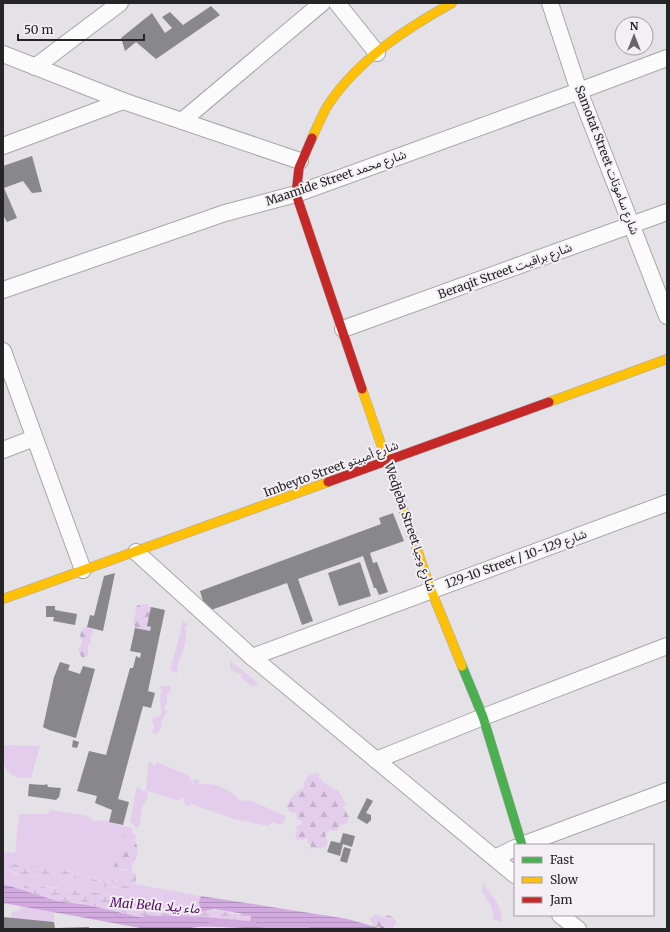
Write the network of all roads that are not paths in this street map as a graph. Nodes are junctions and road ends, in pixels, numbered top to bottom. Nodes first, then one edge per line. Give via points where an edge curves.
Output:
1 (120, 3) edge
2 (322, 3) edge
3 (337, 3) edge
4 (452, 3) edge
5 (550, 3) edge
6 (377, 53) junction
7 (3, 54) edge
8 (667, 58) edge
9 (35, 67) junction
10 (579, 91) junction
11 (123, 101) junction
12 (182, 121) junction
13 (3, 146) edge
14 (300, 161) junction
15 (296, 194) junction
16 (667, 212) edge
17 (632, 225) junction
18 (3, 290) edge
19 (667, 316) edge
20 (343, 329) junction
21 (3, 351) edge
22 (667, 359) edge
23 (34, 438) junction
24 (3, 450) edge
25 (388, 461) junction
26 (667, 503) edge
27 (136, 552) junction
28 (82, 570) junction
29 (431, 590) junction
30 (3, 599) edge
31 (667, 646) edge
32 (252, 657) junction
33 (483, 716) junction
34 (376, 760) junction
35 (667, 791) edge
36 (522, 844) edge
37 (525, 844) edge
38 (514, 848) edge
39 (495, 858) junction
40 (514, 874) edge
41 (562, 916) edge
42 (578, 929) edge

1 - 9 street
2 - 12 street
3 - 6 street
4 - 6 street, Wedjeba Street شارع وجبا
5 - 10 street, Samotat Street شارع ساموتات
6 - 14 street, Wedjeba Street شارع وجبا via 352,76 328,107
7 - 9 street
8 - 10 street, Maamide Street شارع محمد
9 - 11 street
10 - 15 street, Maamide Street شارع محمد
10 - 17 street, Samotat Street شارع ساموتات
11 - 12 street
11 - 13 street
12 - 14 street
14 - 15 street, Wedjeba Street شارع وجبا via 295,183
15 - 18 street, Maamide Street شارع محمد via 225,213
15 - 20 street, Wedjeba Street شارع وجبا
16 - 17 street, Beraqit Street شارع براقيت
17 - 19 street, Samotat Street شارع ساموتات
17 - 20 street, Beraqit Street شارع براقيت
20 - 25 street, Wedjeba Street شارع وجبا
21 - 23 street
22 - 25 street, Imbeyto Street شارع أمبيتو
23 - 24 street
23 - 28 street
25 - 27 street, Imbeyto Street شارع أمبيتو
25 - 29 street, Wedjeba Street شارع وجبا
26 - 29 street, 129-10 Street / شارع 129-10
27 - 28 street, Imbeyto Street شارع أمبيتو
27 - 32 street
28 - 30 street, Imbeyto Street شارع أمبيتو
29 - 32 street, 129-10 Street / شارع 129-10
29 - 33 street, Wedjeba Street شارع وجبا
31 - 33 street
32 - 34 street
33 - 34 street
33 - 36 street, Wedjeba Street شارع وجبا
34 - 39 street
35 - 37 street
38 - 39 street
39 - 40 street
41 - 42 street

